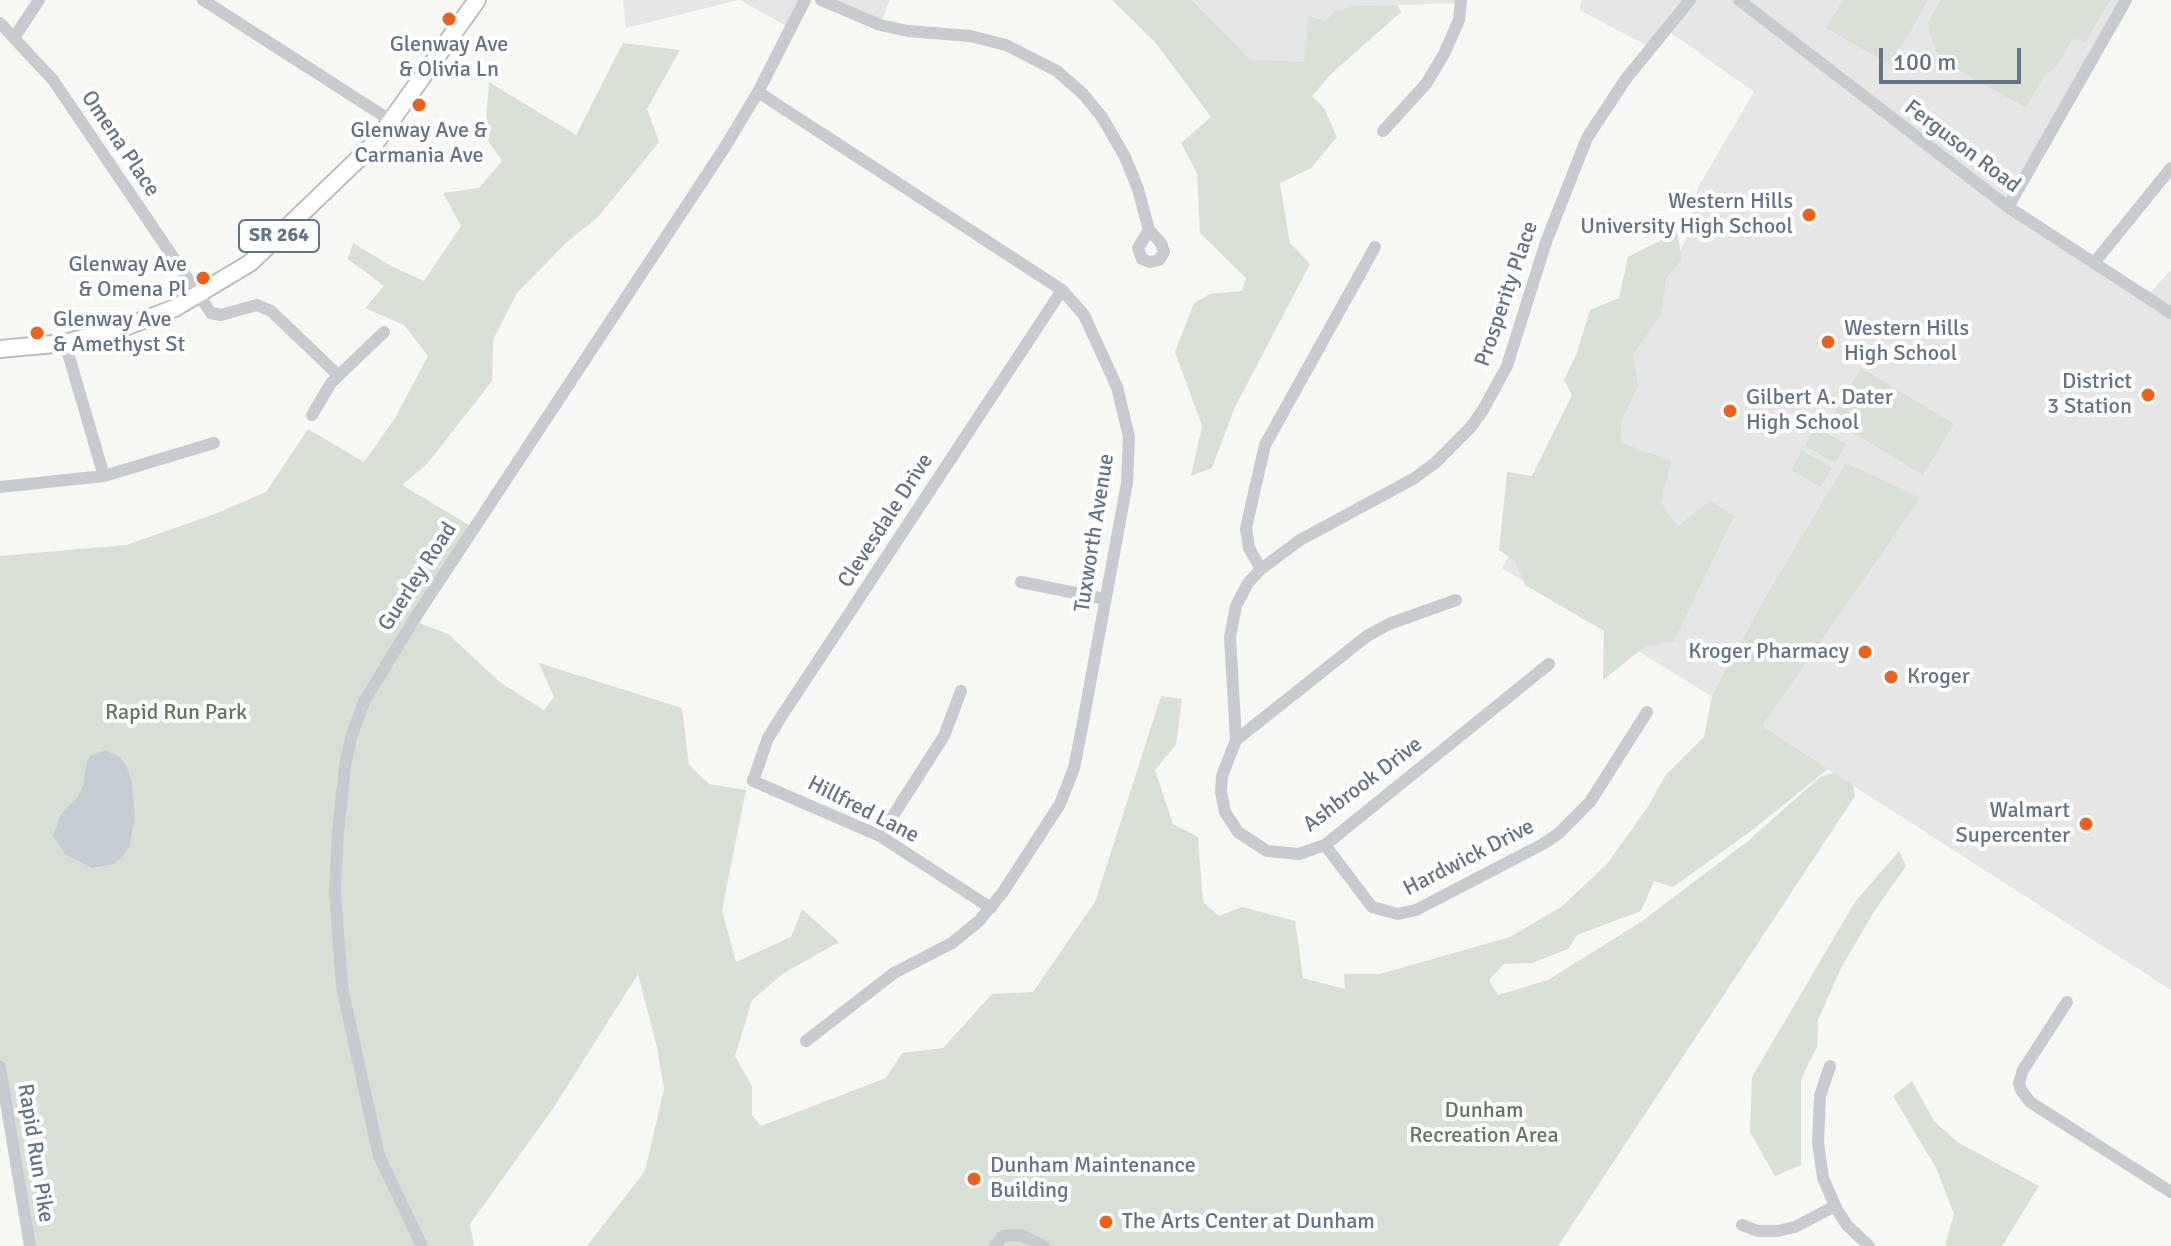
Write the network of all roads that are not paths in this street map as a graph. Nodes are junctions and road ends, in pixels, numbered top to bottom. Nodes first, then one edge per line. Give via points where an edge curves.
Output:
1 (39, 0) edge
2 (203, 0) edge
3 (477, 0) edge
4 (805, 0) edge
5 (821, 0) edge
6 (1461, 0) edge
7 (1690, 0) edge
8 (1739, 0) edge
9 (2126, 0) edge
10 (0, 23) edge
11 (14, 38) junction
12 (758, 92) junction
13 (393, 122) junction
14 (1383, 131) dead end
15 (2171, 168) edge
16 (2008, 207) junction
17 (1149, 230) dead end
18 (1375, 247) dead end
19 (2094, 263) junction
20 (1062, 290) junction
21 (198, 295) junction
22 (2171, 313) edge
23 (384, 332) dead end
24 (65, 343) junction
25 (0, 349) edge
26 (338, 375) junction
27 (312, 415) dead end
28 (214, 443) dead end
29 (104, 476) junction
30 (0, 487) edge
31 (1261, 569) junction
32 (1021, 582) dead end
33 (1105, 599) junction
34 (1456, 600) dead end
35 (1549, 664) dead end
36 (961, 691) dead end
37 (1647, 712) dead end
38 (1236, 740) junction
39 (753, 781) joint
40 (880, 836) junction
41 (1325, 845) junction
42 (991, 908) junction
43 (2067, 1002) dead end
44 (806, 1041) dead end
45 (1830, 1066) dead end
46 (0, 1067) edge
47 (2, 1092) edge
48 (2171, 1192) edge
49 (1835, 1206) junction
50 (1742, 1225) dead end
51 (30, 1246) edge
52 (422, 1246) edge
53 (995, 1246) edge
54 (1044, 1246) edge
55 (1869, 1246) edge

1 - 11 street
2 - 13 street
3 - 13 main road, SR 264
4 - 12 street, Guerley Road
5 - 17 street via 880,25 1006,45 1057,71 1083,94 1115,139 1138,189
6 - 14 street via 1459,20 1444,54 1426,84
7 - 31 street, Prosperity Place via 1625,80 1587,138 1546,242 1507,366 1477,419 1449,451 1413,479 1319,529
8 - 16 street, Ferguson Road
9 - 16 street
10 - 11 street, Omena Place
11 - 21 street, Omena Place via 53,80
12 - 20 street, Tuxworth Avenue
12 - 52 street, Guerley Road via 413,621 365,700 351,737 335,890 342,987 379,1156
13 - 21 main road, SR 264 via 250,263
15 - 19 street
16 - 19 street, Ferguson Road
18 - 31 street via 1265,445 1246,528 1249,548
19 - 22 street, Ferguson Road
20 - 33 street, Tuxworth Avenue via 1084,315 1127,419 1127,483
20 - 39 street, Clevesdale Drive via 783,714
21 - 24 main road, SR 264 via 155,317
21 - 26 street via 216,315 257,305 271,311
23 - 26 street
24 - 25 main road, SR 264
24 - 29 street
26 - 27 street
28 - 29 street
29 - 30 street
31 - 38 street, Ashbrook Drive via 1248,583 1232,618
32 - 33 street
33 - 42 street, Tuxworth Avenue via 1067,787
34 - 38 street via 1367,636
35 - 41 street, Ashbrook Drive
36 - 40 street via 944,736
37 - 41 street, Hardwick Drive via 1590,802 1558,834 1416,910 1389,914 1372,907
38 - 41 street, Ashbrook Drive via 1226,760 1221,792 1225,812 1238,832 1276,854 1299,854
39 - 40 street, Hillfred Lane
40 - 42 street, Hillfred Lane
42 - 44 street, Tuxworth Avenue via 959,938 894,973
43 - 48 street via 2023,1070 2019,1083 2024,1096
45 - 49 street via 1820,1096 1818,1143 1823,1178
46 - 47 street, Rapid Run Pike
47 - 51 street, Rapid Run Pike
49 - 50 street via 1778,1231
49 - 55 street
53 - 54 street via 1003,1236 1021,1235

